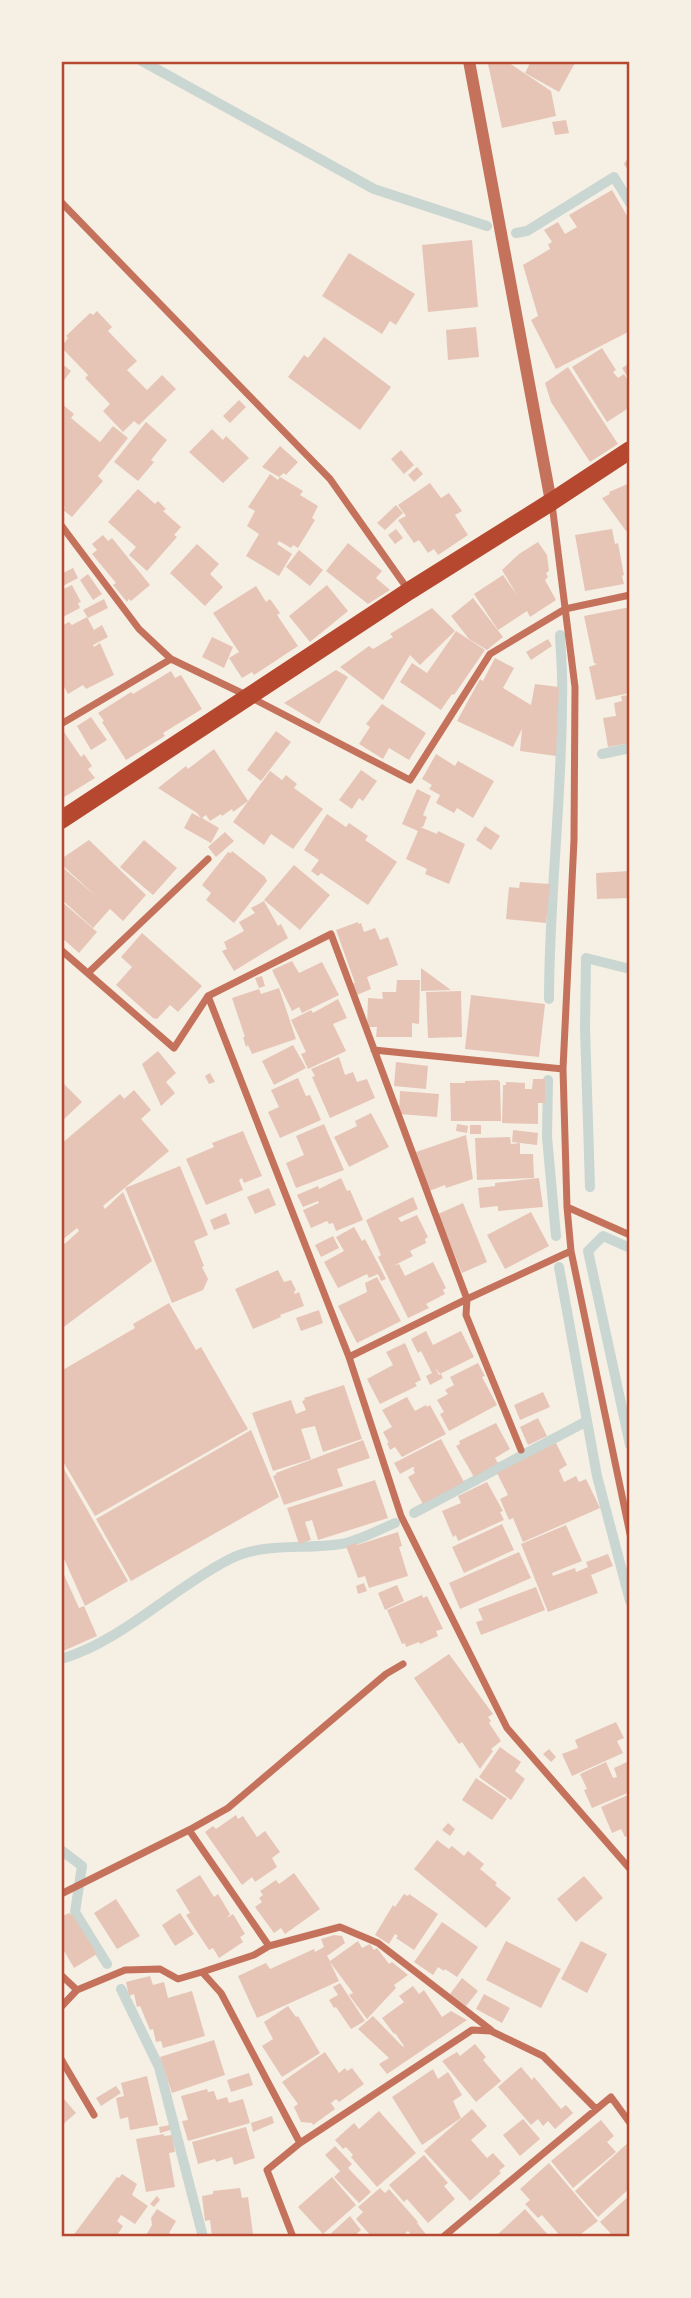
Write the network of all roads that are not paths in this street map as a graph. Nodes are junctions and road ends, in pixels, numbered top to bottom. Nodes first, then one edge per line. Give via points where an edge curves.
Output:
1 (469, 61) edge
2 (61, 202) edge
3 (630, 450) edge
4 (551, 502) junction
5 (61, 525) edge
6 (410, 591) junction
7 (630, 595) edge
8 (565, 609) junction
9 (171, 659) junction
10 (250, 697) junction
11 (61, 724) edge
12 (61, 820) edge
13 (208, 859) dead end
14 (61, 950) edge
15 (88, 973) junction
16 (208, 996) junction
17 (374, 1050) junction
18 (563, 1069) junction
19 (566, 1207) junction
20 (630, 1235) edge
21 (571, 1251) junction
22 (467, 1299) junction
23 (349, 1357) junction
24 (522, 1450) dead end
25 (630, 1534) edge
26 (403, 1664) dead end
27 (189, 1830) junction
28 (630, 1869) edge
29 (61, 1894) edge
30 (269, 1946) junction
31 (202, 1972) junction
32 (61, 1975) edge
33 (77, 1990) junction
34 (61, 2007) edge
35 (491, 2031) junction
36 (61, 2059) edge
37 (596, 2109) junction
38 (94, 2115) dead end
39 (630, 2123) edge
40 (300, 2143) junction
41 (293, 2237) edge
42 (443, 2237) edge

1 - 4 street
2 - 6 street via 330,479
3 - 4 main road
4 - 6 main road
4 - 8 street
5 - 9 street via 139,629
6 - 10 main road
7 - 8 street
8 - 10 street via 490,654 410,780
8 - 18 street via 575,687 574,840
9 - 10 street
9 - 11 street
10 - 12 main road
13 - 15 street
14 - 15 street
15 - 16 street via 174,1048
16 - 17 street via 331,934
16 - 23 street
17 - 18 street
17 - 22 street
18 - 19 street
19 - 20 street
19 - 21 street
21 - 22 street
21 - 25 street
22 - 23 street
22 - 24 street via 466,1315
23 - 28 street via 401,1516 507,1728
26 - 27 street via 228,1808
27 - 29 street
27 - 30 street
30 - 31 street
30 - 35 street via 340,1927 378,1943
31 - 33 street via 178,1979 160,1969 125,1970
31 - 40 street via 221,1993
32 - 33 street
33 - 34 street
35 - 37 street via 543,2056
35 - 40 street via 472,2030
36 - 38 street
37 - 39 street via 611,2097
37 - 42 street
40 - 41 street via 267,2170

